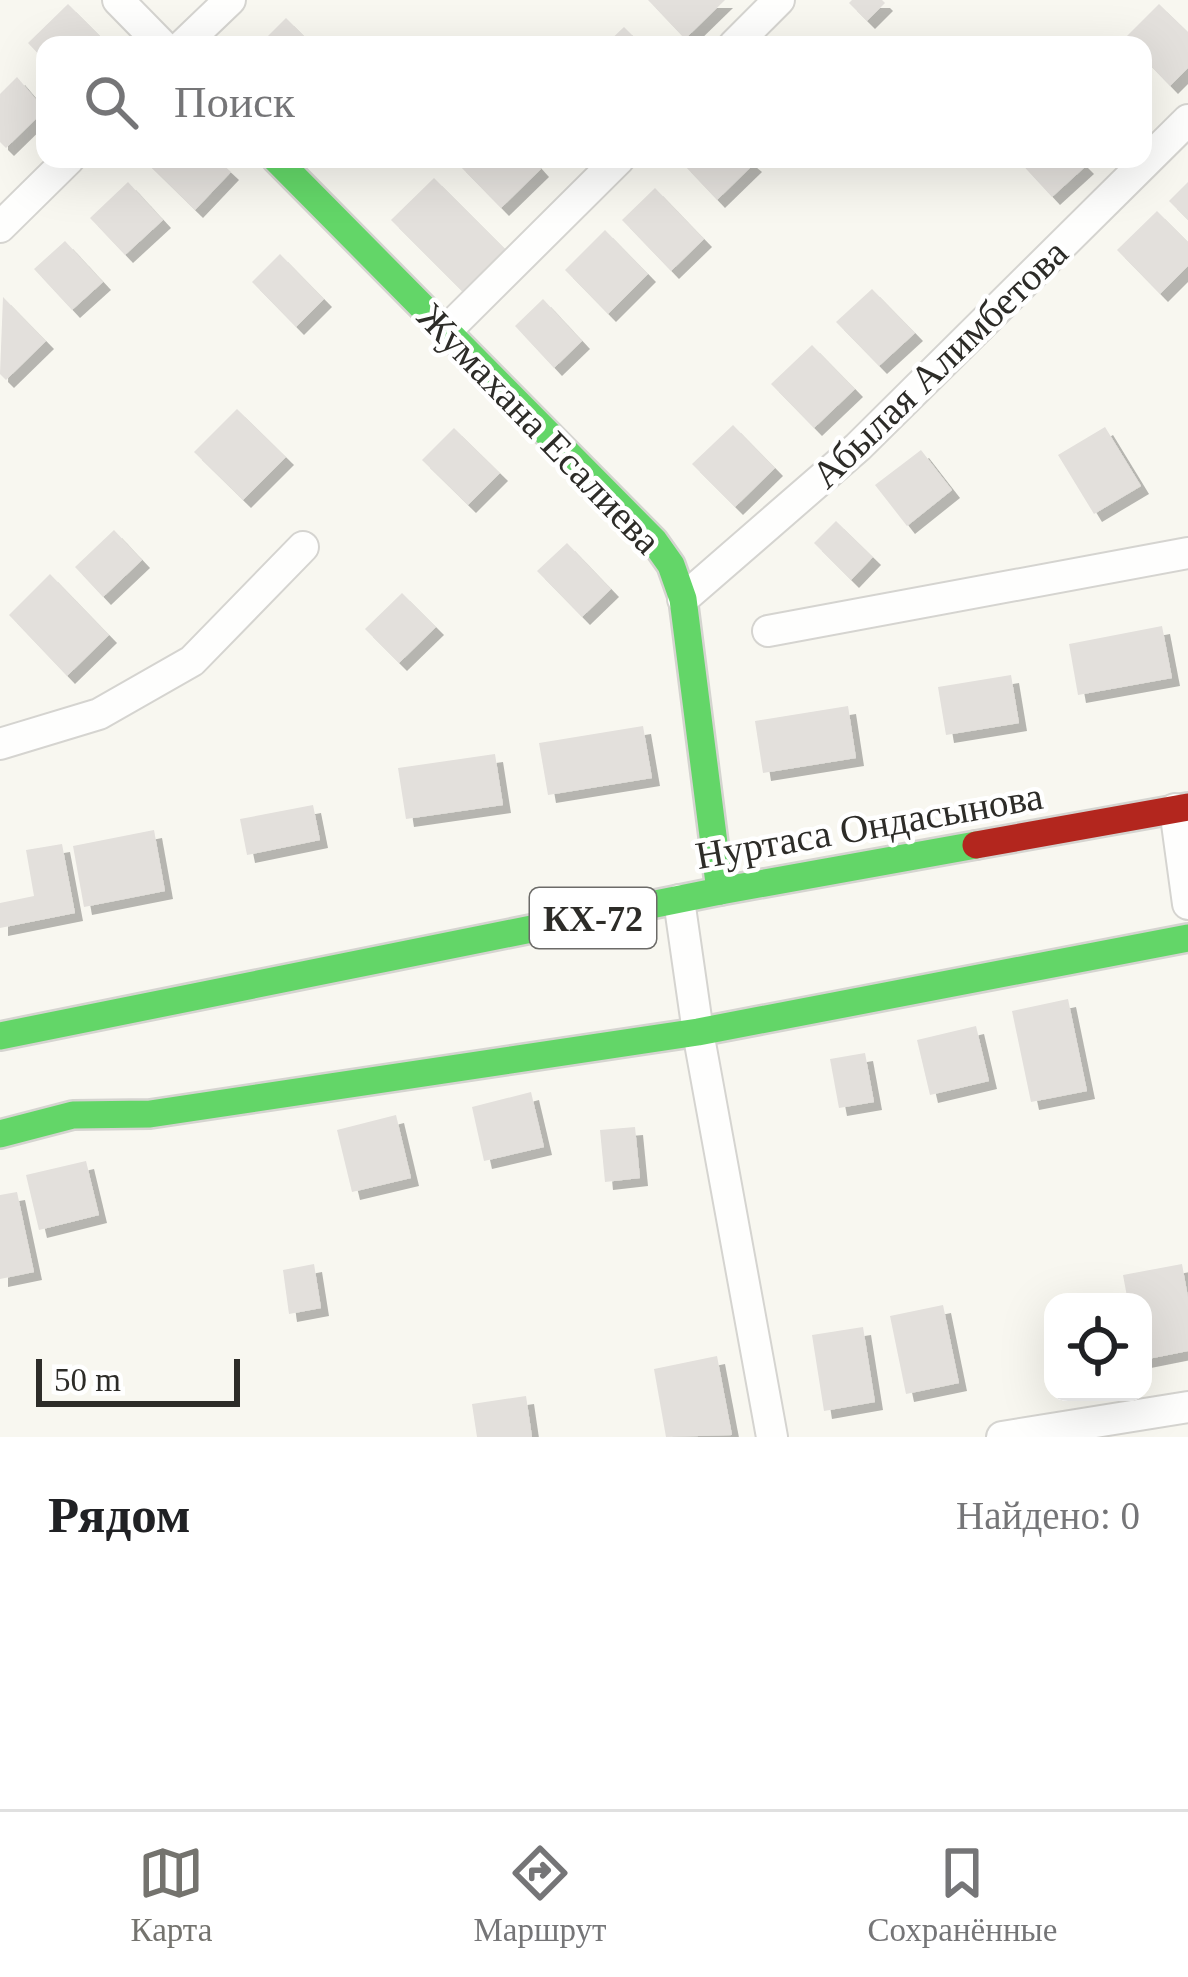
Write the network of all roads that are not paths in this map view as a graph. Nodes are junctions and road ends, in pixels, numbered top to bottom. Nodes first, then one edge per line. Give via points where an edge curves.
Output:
1 (118, 0) edge
2 (230, 0) edge
3 (779, 0) edge
4 (153, 36) edge
5 (193, 36) edge
6 (743, 36) edge
7 (1188, 119) edge
8 (1152, 155) edge
9 (59, 168) edge
10 (285, 168) edge
11 (610, 168) edge
12 (1139, 168) edge
13 (0, 227) edge
14 (447, 330) junction
15 (303, 547) dead end
16 (1188, 553) edge
17 (683, 599) junction
18 (768, 631) dead end
19 (0, 744) edge
20 (1181, 808) edge
21 (721, 891) junction
22 (680, 900) junction
23 (1188, 904) edge
24 (1188, 938) edge
25 (698, 1032) junction
26 (0, 1036) edge
27 (0, 1134) edge
28 (1188, 1407) edge
29 (772, 1437) edge
30 (1002, 1437) edge

1 - 4 street
2 - 5 street
3 - 6 street
7 - 8 street, Абылая Алимбетова
9 - 13 street
10 - 14 street, Жумахана Есалиева
11 - 14 street
12 - 17 street, Абылая Алимбетова via 858,446
14 - 17 street, Жумахана Есалиева via 654,541
15 - 19 street via 192,661 99,714
16 - 18 street
17 - 21 street, Жумахана Есалиева
20 - 21 street, Нуртаса Ондасынова / КХ-72
20 - 23 street
21 - 22 street, Нуртаса Ондасынова / КХ-72
22 - 25 street
22 - 26 street, Нуртаса Ондасынова / КХ-72
24 - 25 street
25 - 27 street via 150,1114 73,1115
25 - 29 street
28 - 30 street

